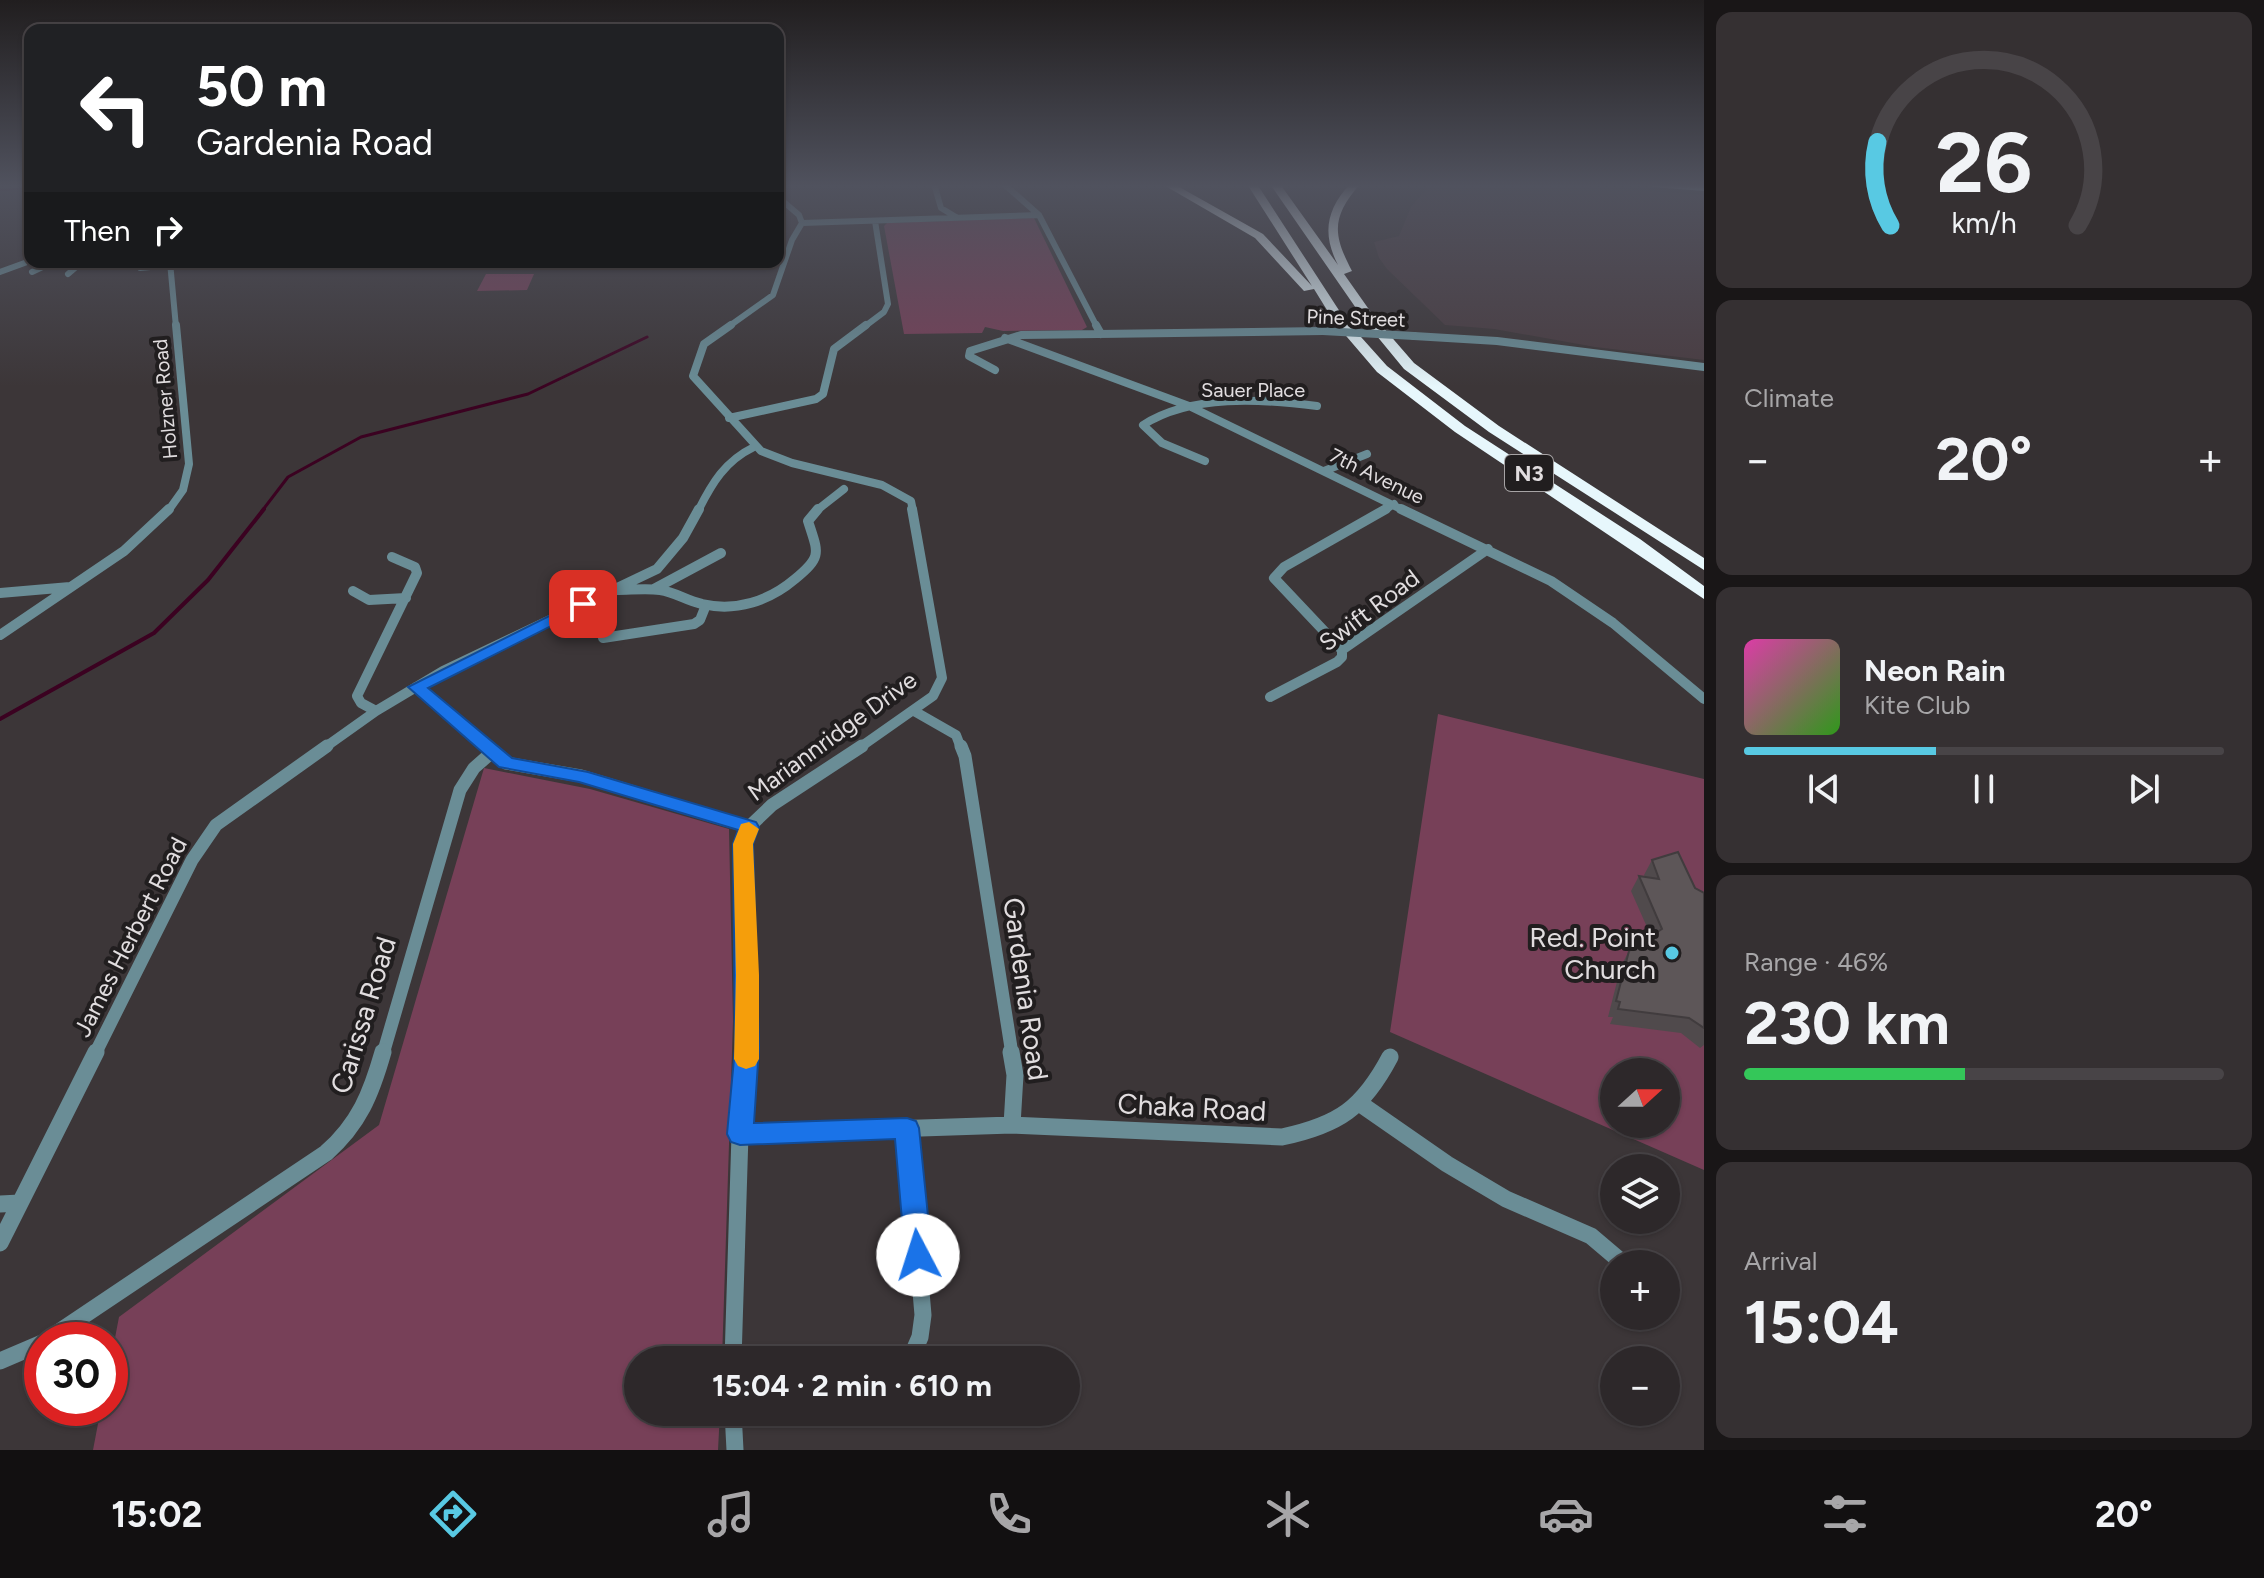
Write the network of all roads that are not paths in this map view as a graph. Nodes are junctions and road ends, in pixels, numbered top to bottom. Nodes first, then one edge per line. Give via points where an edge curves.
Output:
1 (880, 252) edge
2 (1058, 252) edge
3 (1273, 252) edge
4 (1295, 252) edge
5 (1322, 252) edge
6 (1338, 252) edge
7 (24, 263) edge
8 (40, 268) edge
9 (75, 268) edge
10 (171, 268) edge
11 (782, 268) edge
12 (0, 272) edge
13 (32, 272) dead end
14 (68, 274) dead end
15 (1339, 320) junction
16 (1371, 321) junction
17 (1101, 334) junction
18 (1029, 335) junction
19 (1005, 338) junction
20 (1021, 344) junction
21 (1704, 367) edge
22 (995, 370) dead end
23 (1189, 406) junction
24 (1317, 406) dead end
25 (729, 418) junction
26 (754, 447) junction
27 (1367, 454) dead end
28 (1205, 461) dead end
29 (1324, 471) junction
30 (844, 489) dead end
31 (1394, 504) junction
32 (1488, 549) junction
33 (721, 553) dead end
34 (392, 557) dead end
35 (1704, 565) edge
36 (70, 587) junction
37 (611, 590) junction
38 (653, 590) junction
39 (353, 591) dead end
40 (0, 593) edge
41 (1704, 594) edge
42 (406, 598) junction
43 (706, 605) junction
44 (0, 635) edge
45 (603, 638) dead end
46 (1342, 650) junction
47 (416, 687) junction
48 (1270, 697) dead end
49 (1704, 699) edge
50 (376, 711) junction
51 (914, 711) junction
52 (491, 753) junction
53 (749, 827) junction
54 (1390, 1057) dead end
55 (1362, 1105) junction
56 (1012, 1125) junction
57 (907, 1128) junction
58 (740, 1134) junction
59 (20, 1203) junction
60 (0, 1204) edge
61 (0, 1243) edge
62 (1608, 1250) edge
63 (74, 1322) edge
64 (733, 1346) edge
65 (916, 1346) edge
66 (24, 1351) edge
67 (0, 1361) edge
68 (734, 1426) edge
69 (735, 1450) edge

1 - 25 street via 888,304 834,349 823,394
2 - 17 street
3 - 15 highway
4 - 15 highway, N3
5 - 16 highway, N3
6 - 16 highway via 1375,317
7 - 12 street
8 - 13 street
9 - 14 street
10 - 36 street, Holzner Road via 187,480 152,526
11 - 25 street, Mariannridge Drive via 773,295 708,340 694,368 695,380
15 - 41 highway, N3 via 1382,369 1416,397
16 - 35 highway, N3 via 1409,366 1450,399
17 - 18 street, Pine Street
17 - 21 street, Pine Street, bridge via 1323,331 1497,341
18 - 19 street, Pine Street
18 - 20 street
19 - 20 street, 7th Avenue
19 - 22 street, Pine Street via 969,353
20 - 23 street, 7th Avenue
23 - 24 street, Sauer Place
23 - 28 street via 1143,425 1163,442
23 - 29 street, 7th Avenue
25 - 26 street, Mariannridge Drive
26 - 37 street, James Herbert Road via 724,464 672,558
26 - 51 street, Mariannridge Drive via 792,463 882,485 911,501 942,678 933,696
27 - 29 street
29 - 31 street, 7th Avenue
30 - 43 street via 808,521 817,559 773,597
31 - 32 street, 7th Avenue
31 - 46 street via 1284,567 1274,578
32 - 46 street, Swift Road
32 - 49 street, 7th Avenue via 1578,596
33 - 38 street
34 - 42 street via 416,570
36 - 40 street
36 - 44 street, Holzner Road
37 - 38 street
37 - 47 street, James Herbert Road
38 - 43 street
39 - 42 street via 369,600
42 - 50 street via 357,696
43 - 45 street via 694,624
46 - 48 street, Swift Road via 1337,662
47 - 50 street, James Herbert Road
47 - 52 street
50 - 59 street, James Herbert Road via 216,825 202,843
51 - 53 street, Mariannridge Drive via 772,805
51 - 56 street, Gardenia Road via 956,735 965,756 1015,1075
52 - 53 street via 506,763 581,776
52 - 63 street, Carissa Road via 460,790 373,1088 349,1133
53 - 58 street, Mariannridge Drive via 743,844 748,1033
54 - 55 street
55 - 56 street, Chaka Road via 1310,1132 1282,1137
55 - 62 street via 1506,1199 1591,1236
56 - 57 street
57 - 58 street
57 - 65 street via 923,1315
58 - 64 street, Mariannridge Drive
59 - 60 street
59 - 61 street, James Herbert Road
66 - 67 street, Carissa Road
68 - 69 street

